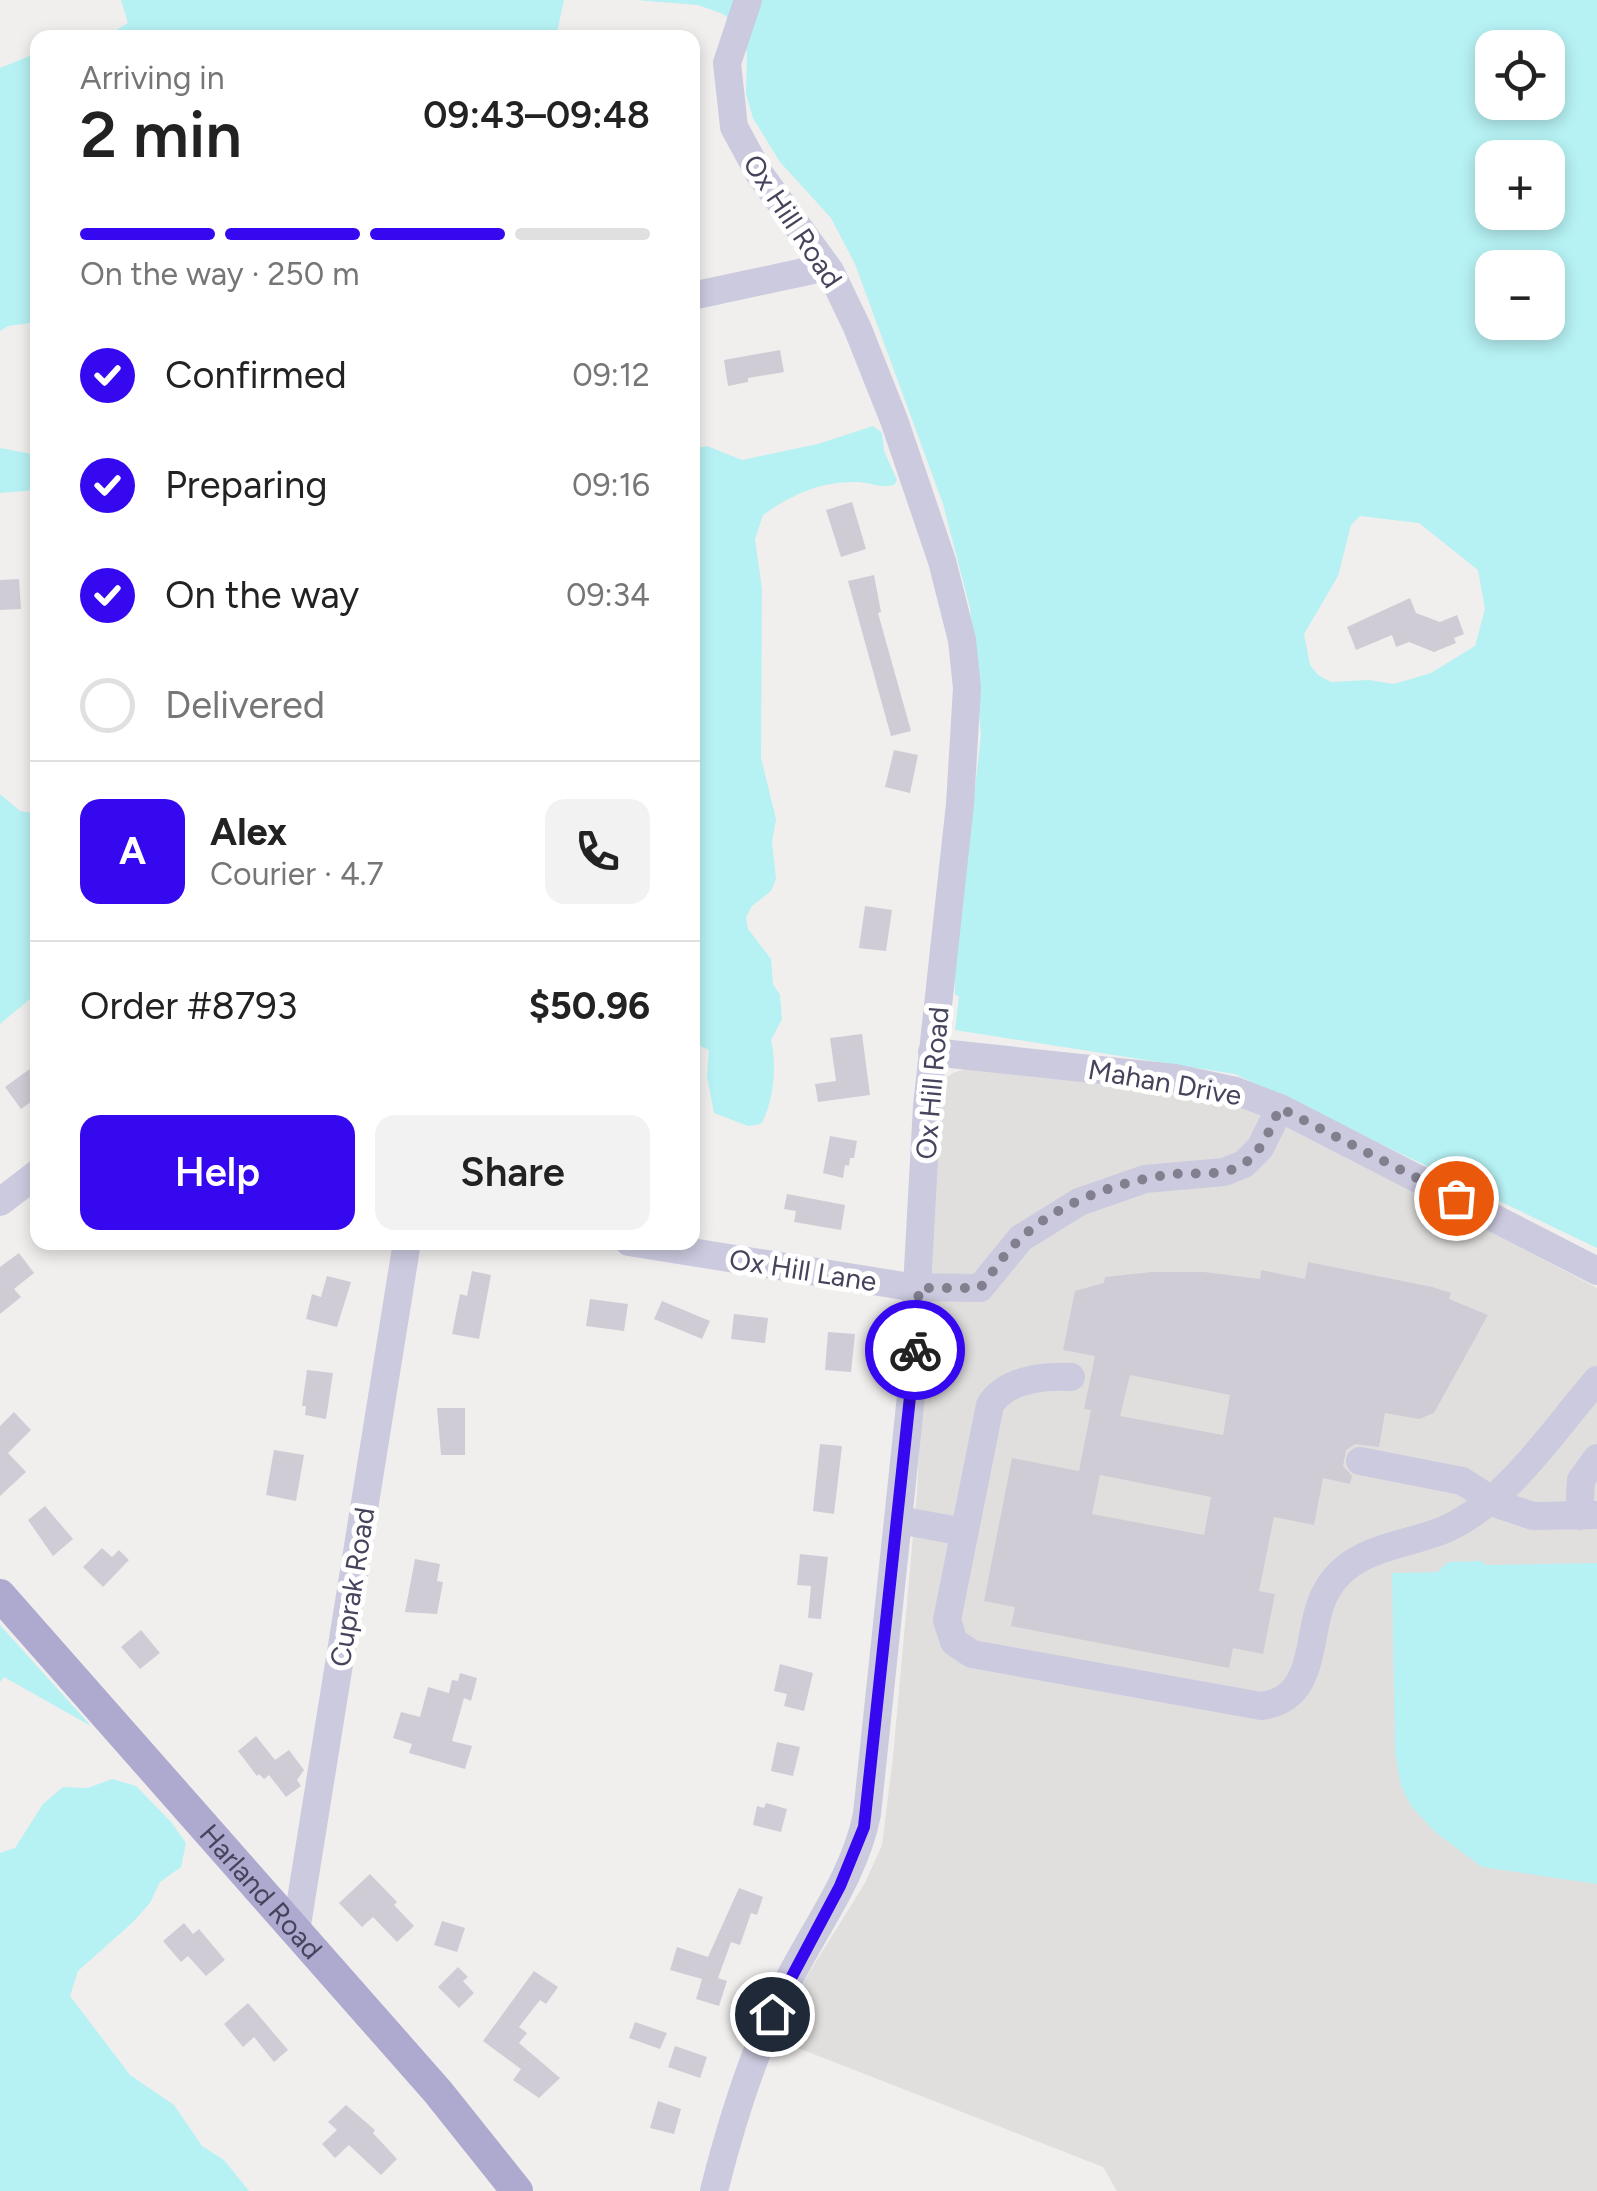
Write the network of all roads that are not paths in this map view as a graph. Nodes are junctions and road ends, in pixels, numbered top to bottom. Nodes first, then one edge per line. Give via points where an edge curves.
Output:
1 (748, 0) edge
2 (827, 267) junction
3 (700, 294) edge
4 (932, 1052) junction
5 (1280, 1108) junction
6 (30, 1178) edge
7 (0, 1202) edge
8 (406, 1250) edge
9 (679, 1250) edge
10 (1597, 1271) edge
11 (919, 1288) junction
12 (1071, 1377) dead end
13 (1597, 1380) edge
14 (1597, 1458) edge
15 (1360, 1461) dead end
16 (1492, 1500) junction
17 (1588, 1516) edge
18 (899, 1520) junction
19 (964, 1532) junction
20 (0, 1595) edge
21 (296, 1931) junction
22 (517, 2191) edge
23 (714, 2191) edge

1 - 2 street, Ox Hill Road via 727,64 731,118 759,172
2 - 3 street
2 - 4 street, Ox Hill Road via 894,420 942,562 964,660 964,759
4 - 5 street, Mahan Drive via 1174,1078
4 - 11 street, Ox Hill Road
5 - 10 street, Mahan Drive
5 - 11 street, Ox Hill Lane via 1260,1148 1240,1167 1145,1179 1095,1194 1021,1238 980,1288
6 - 7 street
8 - 21 street, Cuprak Road
9 - 11 street, Ox Hill Lane
11 - 18 street, Ox Hill Road
12 - 19 street via 1025,1382 993,1400
13 - 16 street
14 - 17 street via 1580,1480
15 - 16 street via 1462,1481
16 - 17 street via 1532,1516
16 - 19 street via 1448,1527 1370,1552 1344,1568 1322,1600 1300,1684 1283,1700 1261,1706 966,1652 947,1626
18 - 19 street
18 - 23 street, Ox Hill Road via 864,1827 763,2036
20 - 21 main road, Harland Road
21 - 22 main road, Harland Road

